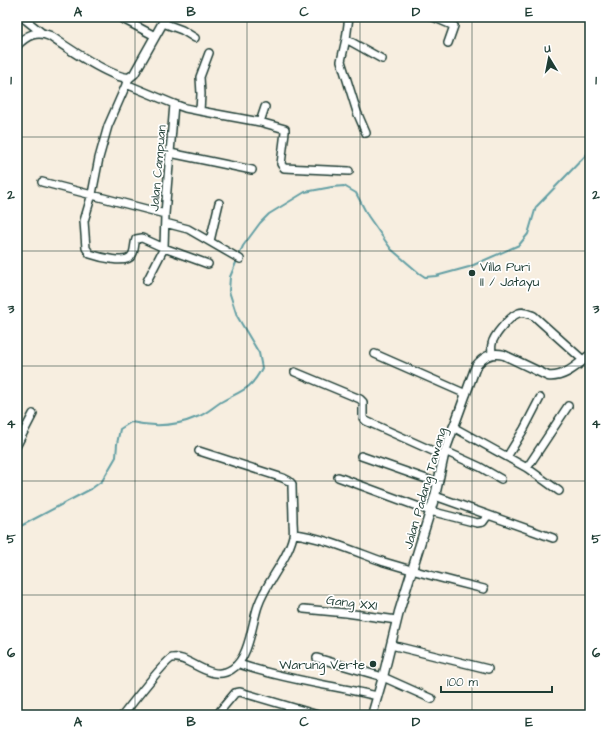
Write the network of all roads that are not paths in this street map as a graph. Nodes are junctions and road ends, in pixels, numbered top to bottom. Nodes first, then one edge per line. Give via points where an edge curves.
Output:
1 (22, 17) edge
2 (119, 17) edge
3 (349, 17) edge
4 (433, 17) edge
5 (164, 20) edge
6 (42, 33) junction
7 (156, 36) junction
8 (195, 38) dead end
9 (346, 39) junction
10 (448, 43) dead end
11 (17, 45) edge
12 (209, 53) dead end
13 (382, 59) dead end
14 (127, 81) junction
15 (174, 104) junction
16 (265, 107) dead end
17 (200, 111) junction
18 (260, 122) junction
19 (366, 133) dead end
20 (170, 153) junction
21 (252, 170) dead end
22 (349, 171) dead end
23 (42, 182) dead end
24 (92, 194) junction
25 (219, 203) dead end
26 (165, 214) junction
27 (165, 223) junction
28 (210, 242) junction
29 (164, 248) junction
30 (240, 259) dead end
31 (208, 264) dead end
32 (147, 281) dead end
33 (375, 354) dead end
34 (492, 354) junction
35 (590, 354) edge
36 (583, 360) junction
37 (295, 372) dead end
38 (466, 394) junction
39 (540, 398) dead end
40 (568, 406) dead end
41 (33, 414) dead end
42 (453, 427) junction
43 (17, 445) edge
44 (199, 451) dead end
45 (444, 454) junction
46 (360, 456) dead end
47 (507, 457) junction
48 (527, 468) junction
49 (338, 477) dead end
50 (501, 479) dead end
51 (438, 483) junction
52 (559, 490) dead end
53 (435, 496) junction
54 (430, 511) junction
55 (488, 515) junction
56 (294, 534) junction
57 (553, 538) dead end
58 (412, 571) junction
59 (484, 589) dead end
60 (304, 609) dead end
61 (397, 620) junction
62 (391, 645) junction
63 (317, 658) dead end
64 (242, 665) dead end
65 (488, 669) dead end
66 (383, 677) junction
67 (377, 696) junction
68 (432, 699) dead end
69 (220, 711) dead end
70 (123, 715) edge
71 (318, 715) edge
72 (372, 715) edge

1 - 6 street
2 - 7 street
3 - 9 street
4 - 10 street via 454,26
5 - 7 street
5 - 8 street
6 - 11 street via 31,34
6 - 14 street
7 - 14 street via 134,74
9 - 13 street
9 - 19 street via 343,67
12 - 17 street via 200,77
14 - 15 street
14 - 24 street via 98,158
15 - 17 street
15 - 20 street, Jalan Campuan
16 - 18 street
17 - 18 street
18 - 22 street via 286,132 281,164 284,168
20 - 21 street
20 - 26 street, Jalan Campuan
23 - 24 street
24 - 26 street
24 - 29 street via 84,221 86,248 90,254 125,260 133,254 136,239 142,238
25 - 28 street
26 - 27 street, Jalan Campuan
27 - 28 street via 188,229
27 - 29 street, Jalan Campuan
28 - 30 street
29 - 31 street
29 - 32 street, Jalan Campuan
33 - 38 street
34 - 36 street via 504,355 548,376 567,372
34 - 36 street via 495,336 512,317 526,312 534,316
34 - 38 street, Jalan Padang Tawang via 476,366
35 - 36 street
37 - 45 street via 360,399 364,402 363,418 366,422
38 - 42 street, Jalan Padang Tawang
39 - 47 street
40 - 48 street
41 - 43 street
42 - 45 street, Jalan Padang Tawang
42 - 47 street
44 - 56 street via 290,481
45 - 50 street via 480,467
45 - 51 street, Jalan Padang Tawang
46 - 51 street
47 - 48 street
48 - 52 street
49 - 54 street
51 - 53 street, Jalan Padang Tawang
53 - 54 street, Jalan Padang Tawang
53 - 55 street
54 - 55 street via 478,523 483,522
54 - 58 street, Jalan Padang Tawang
55 - 57 street
56 - 58 street
56 - 70 street via 258,605 244,653 237,665 232,670 216,673 179,658 172,658
58 - 59 street
58 - 61 street, Jalan Padang Tawang
60 - 61 street, Gang XXI
61 - 62 street, Jalan Padang Tawang
62 - 65 street
62 - 66 street, Jalan Padang Tawang
63 - 66 street
64 - 67 street
66 - 67 street, Jalan Padang Tawang
66 - 68 street
67 - 72 street, Jalan Padang Tawang
69 - 71 street via 235,693 240,692

